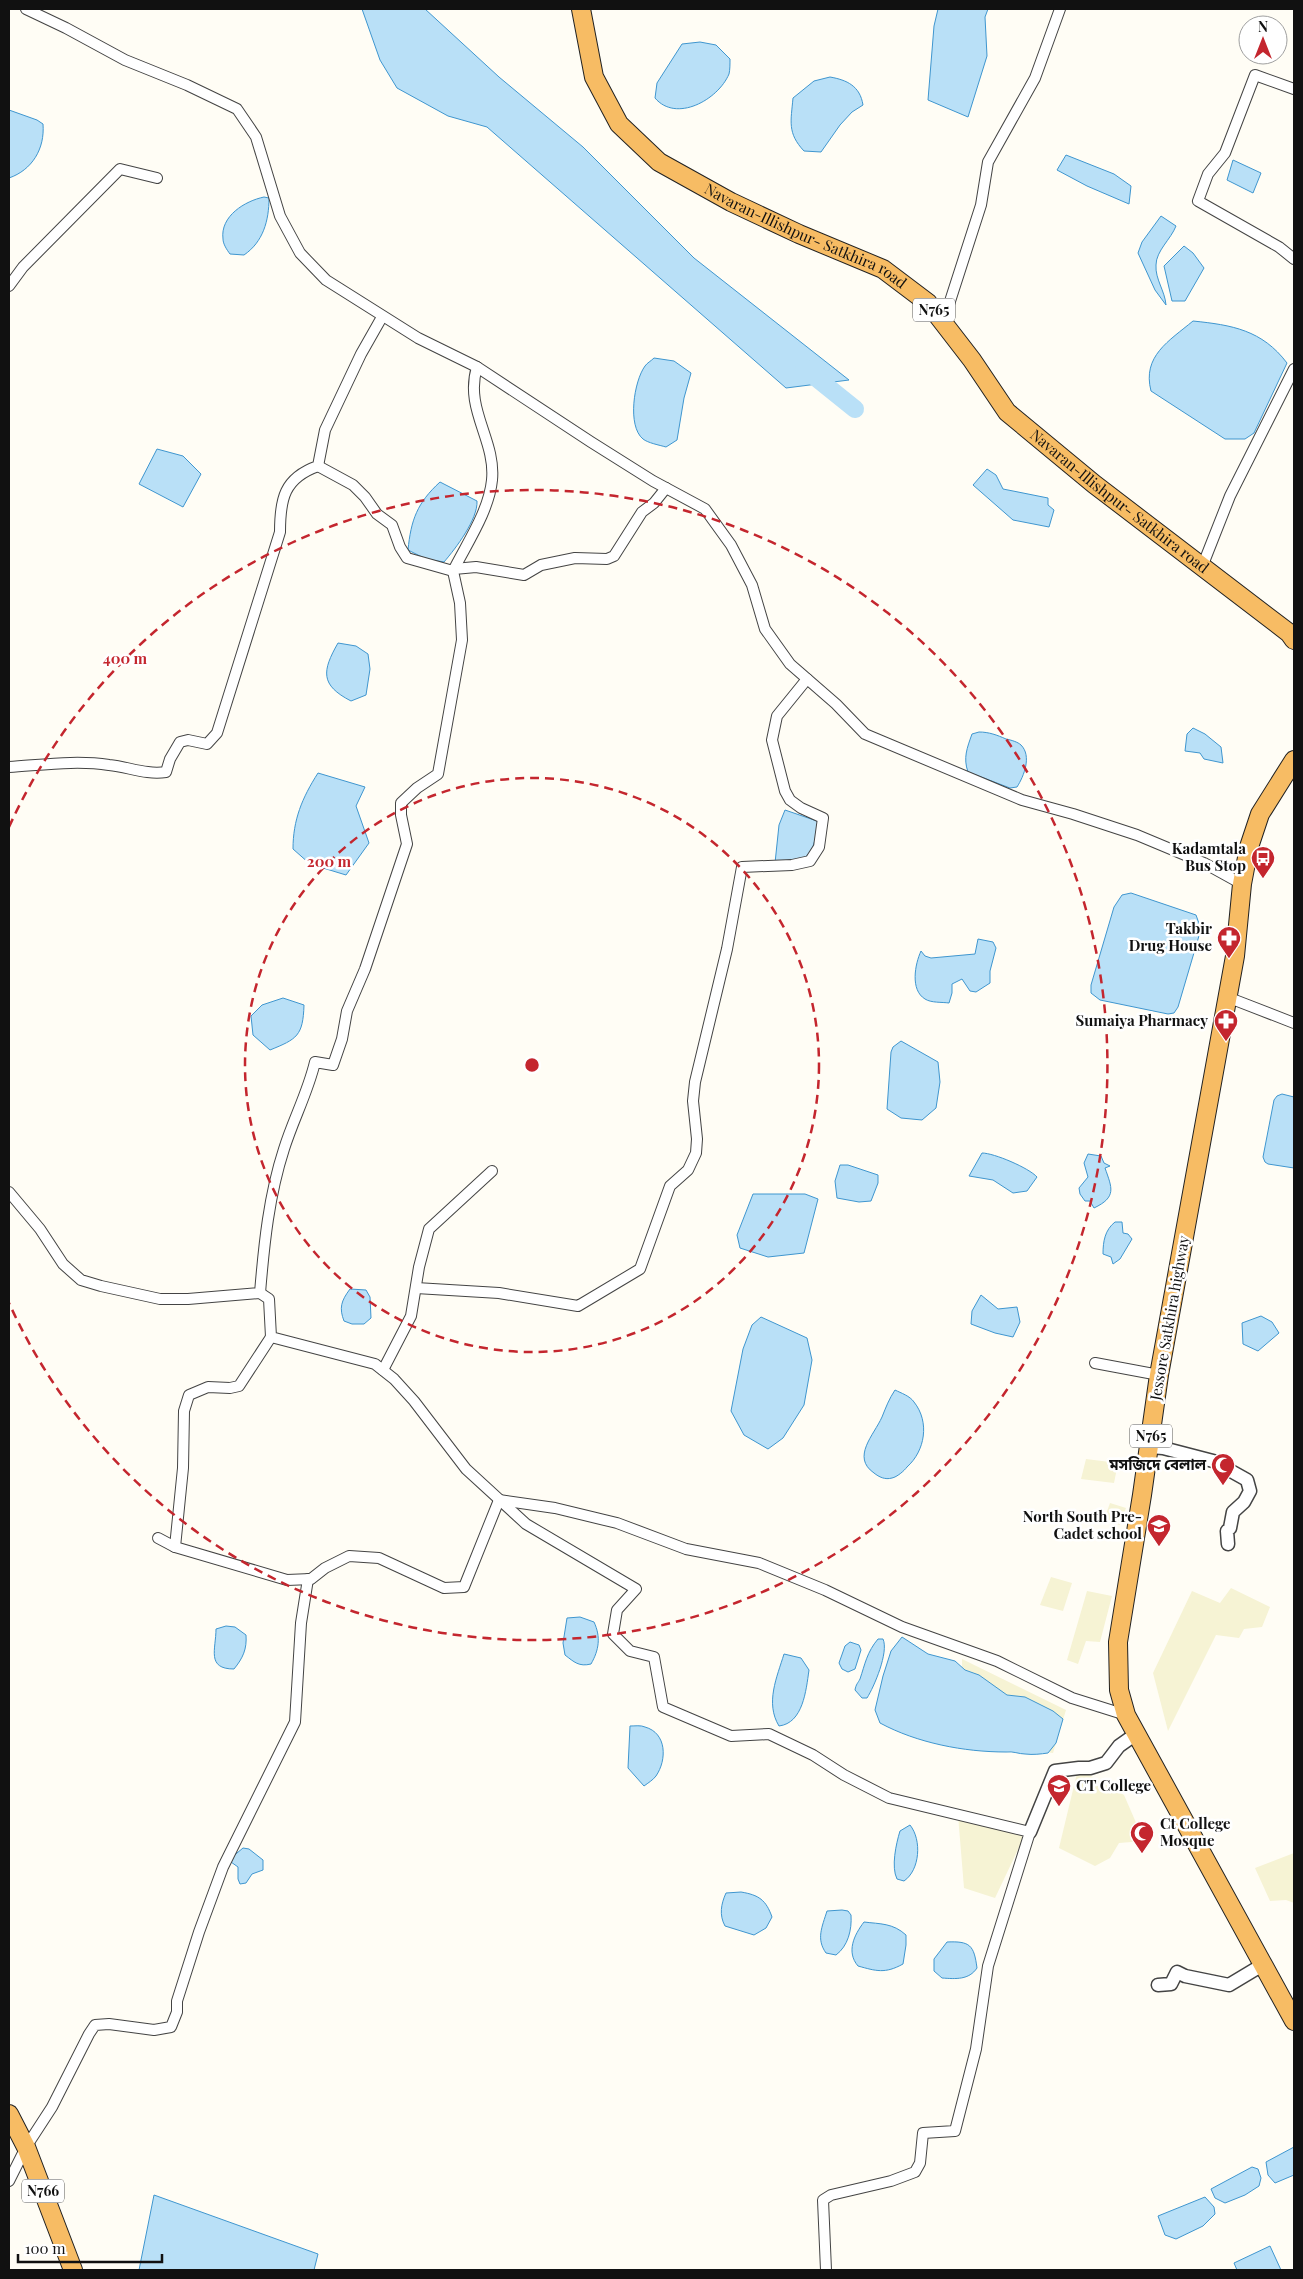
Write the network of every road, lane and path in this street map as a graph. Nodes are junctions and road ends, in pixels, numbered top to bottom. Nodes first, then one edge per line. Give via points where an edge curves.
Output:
1 (26, 9) edge
2 (581, 9) edge
3 (1060, 9) edge
4 (1294, 90) edge
5 (157, 178) dead end
6 (1294, 259) edge
7 (9, 286) edge
8 (382, 317) junction
9 (943, 322) junction
10 (477, 367) junction
11 (1294, 370) edge
12 (318, 466) junction
13 (666, 488) junction
14 (1202, 568) junction
15 (454, 570) junction
16 (1294, 640) edge
17 (807, 679) junction
18 (1293, 763) edge
19 (9, 768) edge
20 (1242, 884) junction
21 (1227, 997) junction
22 (1294, 1023) edge
23 (492, 1171) dead end
24 (9, 1192) edge
25 (416, 1288) junction
26 (260, 1292) junction
27 (271, 1337) junction
28 (1095, 1363) dead end
29 (383, 1370) junction
30 (1159, 1375) junction
31 (1150, 1446) junction
32 (499, 1500) junction
33 (158, 1538) dead end
34 (1228, 1544) dead end
35 (175, 1547) junction
36 (308, 1579) junction
37 (1126, 1715) junction
38 (1136, 1734) junction
39 (1030, 1832) junction
40 (1264, 1964) junction
41 (1158, 1985) dead end
42 (1294, 2022) edge
43 (9, 2114) edge
44 (26, 2147) junction
45 (9, 2181) edge
46 (73, 2270) edge
47 (826, 2270) edge

1 - 8 street via 125,60 237,109 256,137 280,216 300,254 326,280
2 - 9 highway, Navaran-Illishpur- Satkhira road / N765 via 594,77 619,124 659,162 731,202 883,269 928,303
3 - 9 street via 1035,78 988,162 981,205
4 - 6 street via 1255,75 1225,153 1208,174 1198,201 1279,247
5 - 7 street via 120,169 23,267
8 - 10 street
8 - 12 street via 325,430
9 - 14 highway, Navaran-Illishpur- Satkhira road / N765 via 1007,412
10 - 13 street
10 - 15 street via 473,396 491,462 492,479 487,507
11 - 14 street via 1230,496
12 - 15 street via 353,485 365,497 376,514 392,526 407,558
12 - 19 street via 302,471 287,488 280,511 280,532 256,613 217,733 207,744 188,740 180,742 166,772 156,774 108,764 52,763
13 - 15 street via 642,512 614,556 607,559 575,558 541,565 524,575 476,567
13 - 17 street via 704,509 710,516 731,545 752,584 766,629 790,664
14 - 16 highway, Navaran-Illishpur- Satkhira road / N765
15 - 26 street via 462,640 438,774 401,803 407,844 366,969 348,1011 339,1051 334,1065 315,1062 309,1086 283,1150 264,1234
17 - 20 street via 865,734 1022,800 1138,835 1204,863
17 - 25 street via 777,716 772,740 790,800 824,818 819,847 810,861 742,867 727,949 695,1082 696,1152 688,1170 670,1186 640,1269 578,1306 499,1292
18 - 20 highway, Jessore Satkhira highway / N765 via 1260,814
20 - 21 highway, Jessore Satkhira highway / N765
21 - 22 street
21 - 30 highway, Jessore Satkhira highway / N765
23 - 25 street via 429,1229
24 - 26 street via 40,1229 63,1264 81,1280 160,1299
25 - 29 street via 411,1316
26 - 27 street via 268,1299
27 - 29 street via 375,1364
27 - 35 street via 240,1386 208,1387 189,1395 184,1411 183,1468
28 - 30 street
29 - 32 street via 414,1401 466,1469
30 - 31 highway, Jessore Satkhira highway / N765
31 - 34 street via 1214,1462 1247,1480 1250,1491 1233,1512 1227,1531
31 - 37 highway, Jessore Satkhira highway / N765 via 1118,1642 1119,1690
32 - 36 street via 464,1587 444,1588 379,1558 349,1556
32 - 37 street via 555,1508 617,1524 686,1549 759,1563 902,1627 997,1661 1072,1698
32 - 39 street via 526,1524 636,1589 618,1610 613,1634 630,1651 654,1657 663,1707 730,1736 769,1734 889,1798
33 - 35 street
35 - 36 street via 287,1580
36 - 44 street via 301,1623 295,1722 223,1867 199,1932 171,2027 154,2030 96,2025 88,2034 52,2107
37 - 38 highway, Jessore Satkhira highway / N765
38 - 39 street via 1119,1746 1106,1763 1055,1771
38 - 40 highway, Jessore Satkhira highway / N765
39 - 47 street via 988,1966 976,2049 955,2131 923,2133 920,2163 915,2172 823,2200
40 - 41 street via 1229,1985 1177,1972 1170,1984
40 - 42 highway, Jessore Satkhira highway / N765
43 - 44 highway, N766
44 - 45 street
44 - 46 highway, N766

